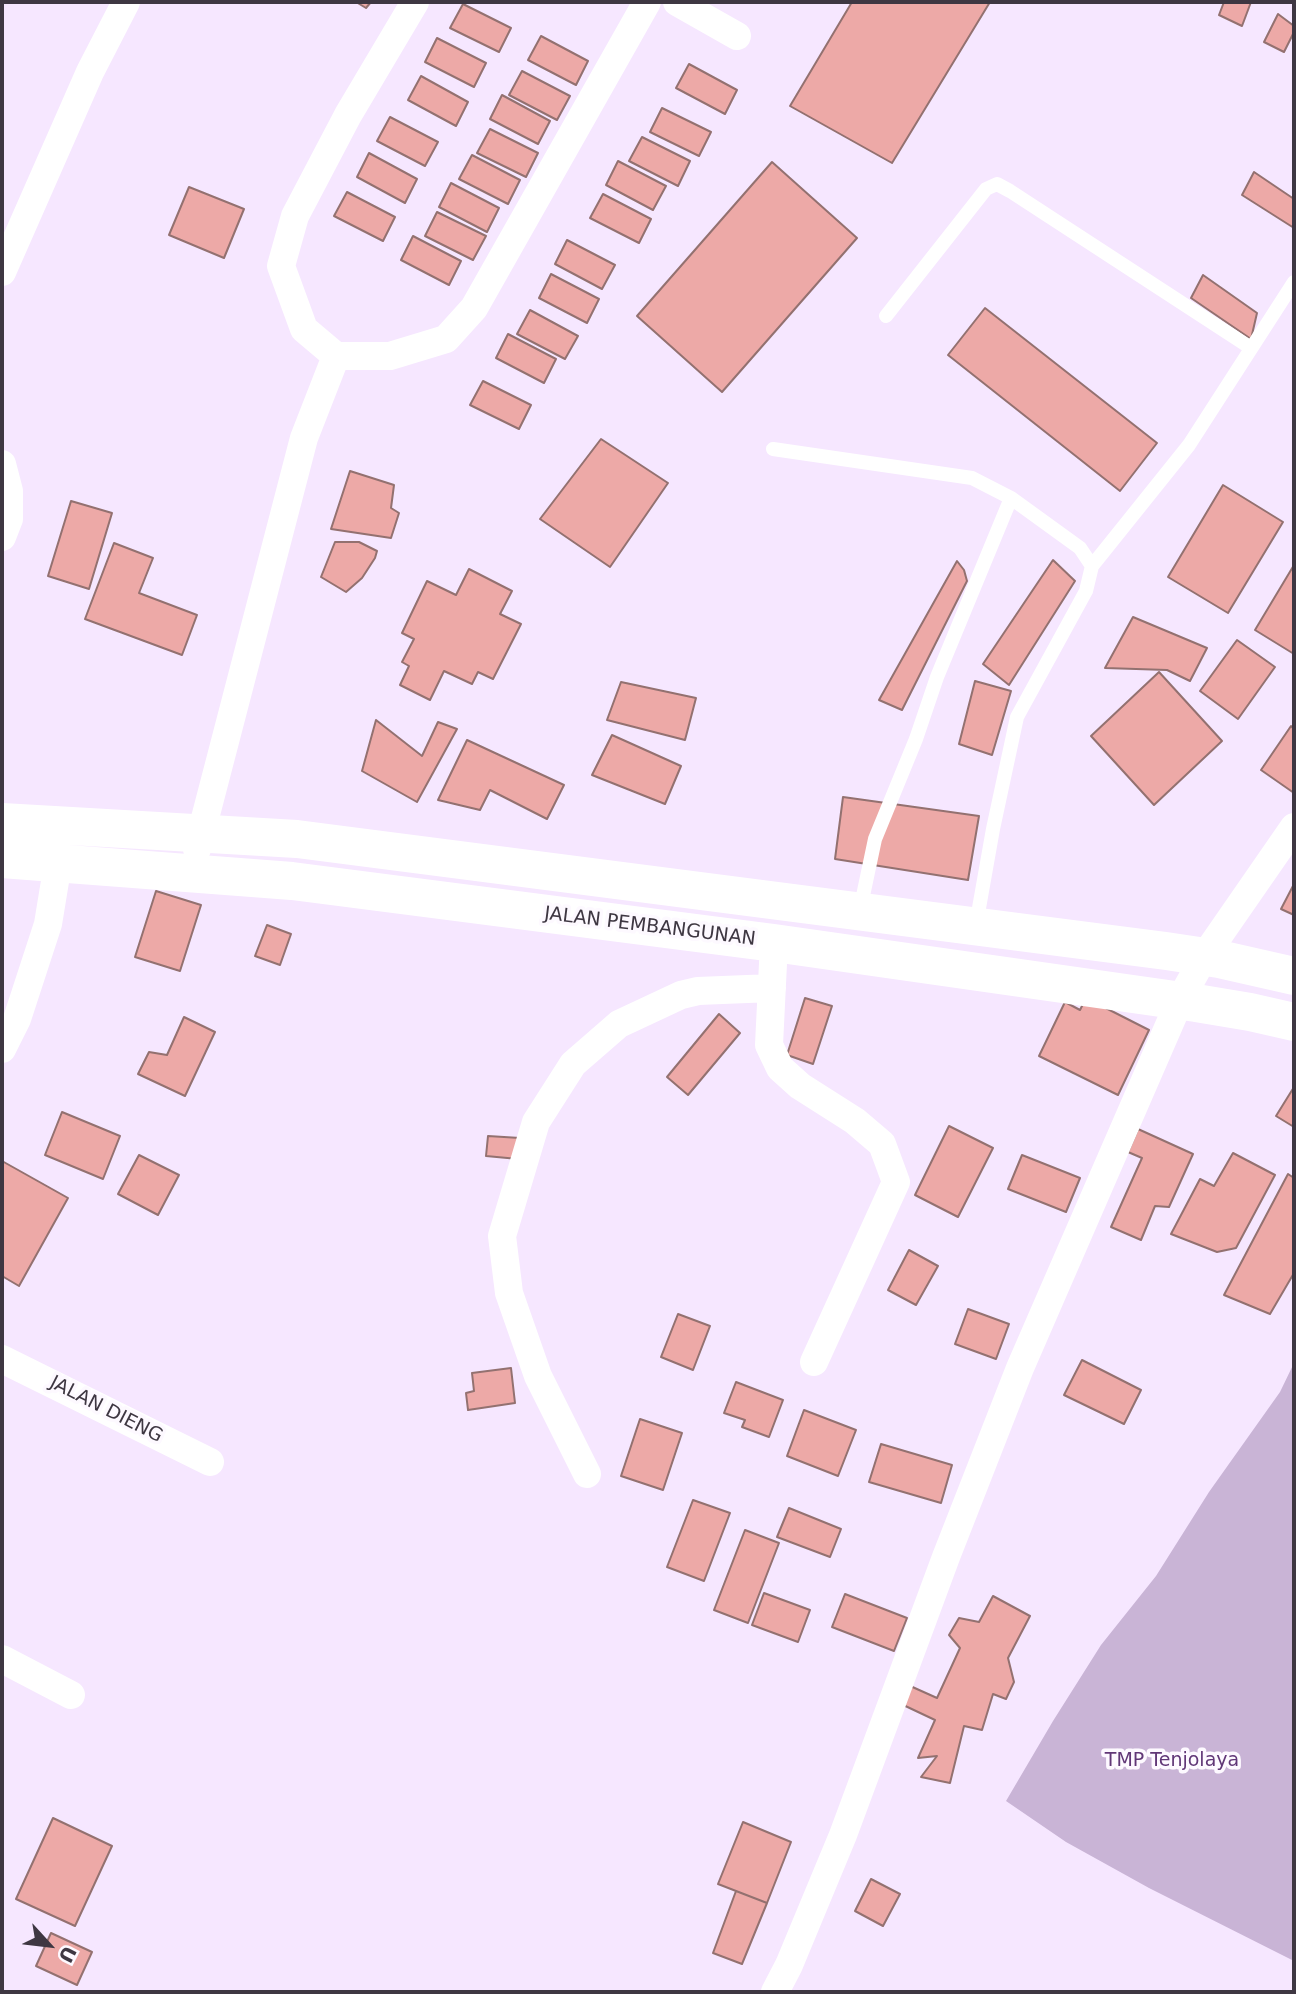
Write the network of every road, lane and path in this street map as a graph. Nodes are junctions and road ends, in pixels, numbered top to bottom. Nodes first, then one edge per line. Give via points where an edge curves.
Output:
1 (126, 2) edge
2 (415, 2) edge
3 (647, 2) edge
4 (677, 2) edge
5 (737, 36) dead end
6 (2, 272) edge
7 (1294, 282) edge
8 (886, 316) dead end
9 (1251, 348) junction
10 (336, 356) junction
11 (773, 449) dead end
12 (2, 464) edge
13 (1011, 498) junction
14 (2, 537) edge
15 (1092, 566) junction
16 (2, 822) edge
17 (1294, 827) edge
18 (202, 833) junction
19 (2, 859) edge
20 (58, 863) junction
21 (190, 875) junction
22 (860, 911) junction
23 (976, 927) junction
24 (774, 943) junction
25 (1204, 957) junction
26 (1294, 976) edge
27 (772, 988) junction
28 (1180, 1000) junction
29 (1294, 1023) edge
30 (2, 1049) edge
31 (2, 1359) edge
32 (814, 1362) dead end
33 (1003, 1410) junction
34 (210, 1462) dead end
35 (587, 1474) dead end
36 (2, 1659) edge
37 (71, 1695) dead end
38 (857, 1752) dead end
39 (775, 1992) edge

1 - 6 street via 90,72
2 - 10 street via 295,216 281,266 304,329
3 - 10 street via 474,308 446,339 390,356
4 - 5 street
7 - 9 lane
8 - 9 lane via 986,189 997,184
9 - 15 lane via 1189,444
10 - 18 street via 304,438
11 - 13 lane via 972,478
12 - 14 street via 9,491 9,519
13 - 15 lane via 1080,548
13 - 22 lane via 875,839
15 - 23 lane via 1086,591 1017,717
16 - 18 main road
17 - 25 street
18 - 21 street
18 - 22 main road via 297,839
19 - 20 main road, JALAN PEMBANGUNAN
20 - 21 main road, JALAN PEMBANGUNAN
20 - 30 street via 48,924 17,1019
21 - 24 main road, JALAN PEMBANGUNAN via 292,881
22 - 23 main road
23 - 25 main road
24 - 27 street
24 - 28 main road, JALAN PEMBANGUNAN
25 - 26 main road
25 - 28 street
27 - 32 street via 769,1045 780,1068 882,1144 896,1182
27 - 35 street via 681,995 620,1024 573,1064 536,1122 502,1236 509,1293 538,1376
28 - 29 main road, JALAN PEMBANGUNAN
28 - 33 street
31 - 34 street, JALAN DIENG
33 - 38 street via 958,1489 930,1554 899,1652
33 - 39 street via 843,1835
36 - 37 street

